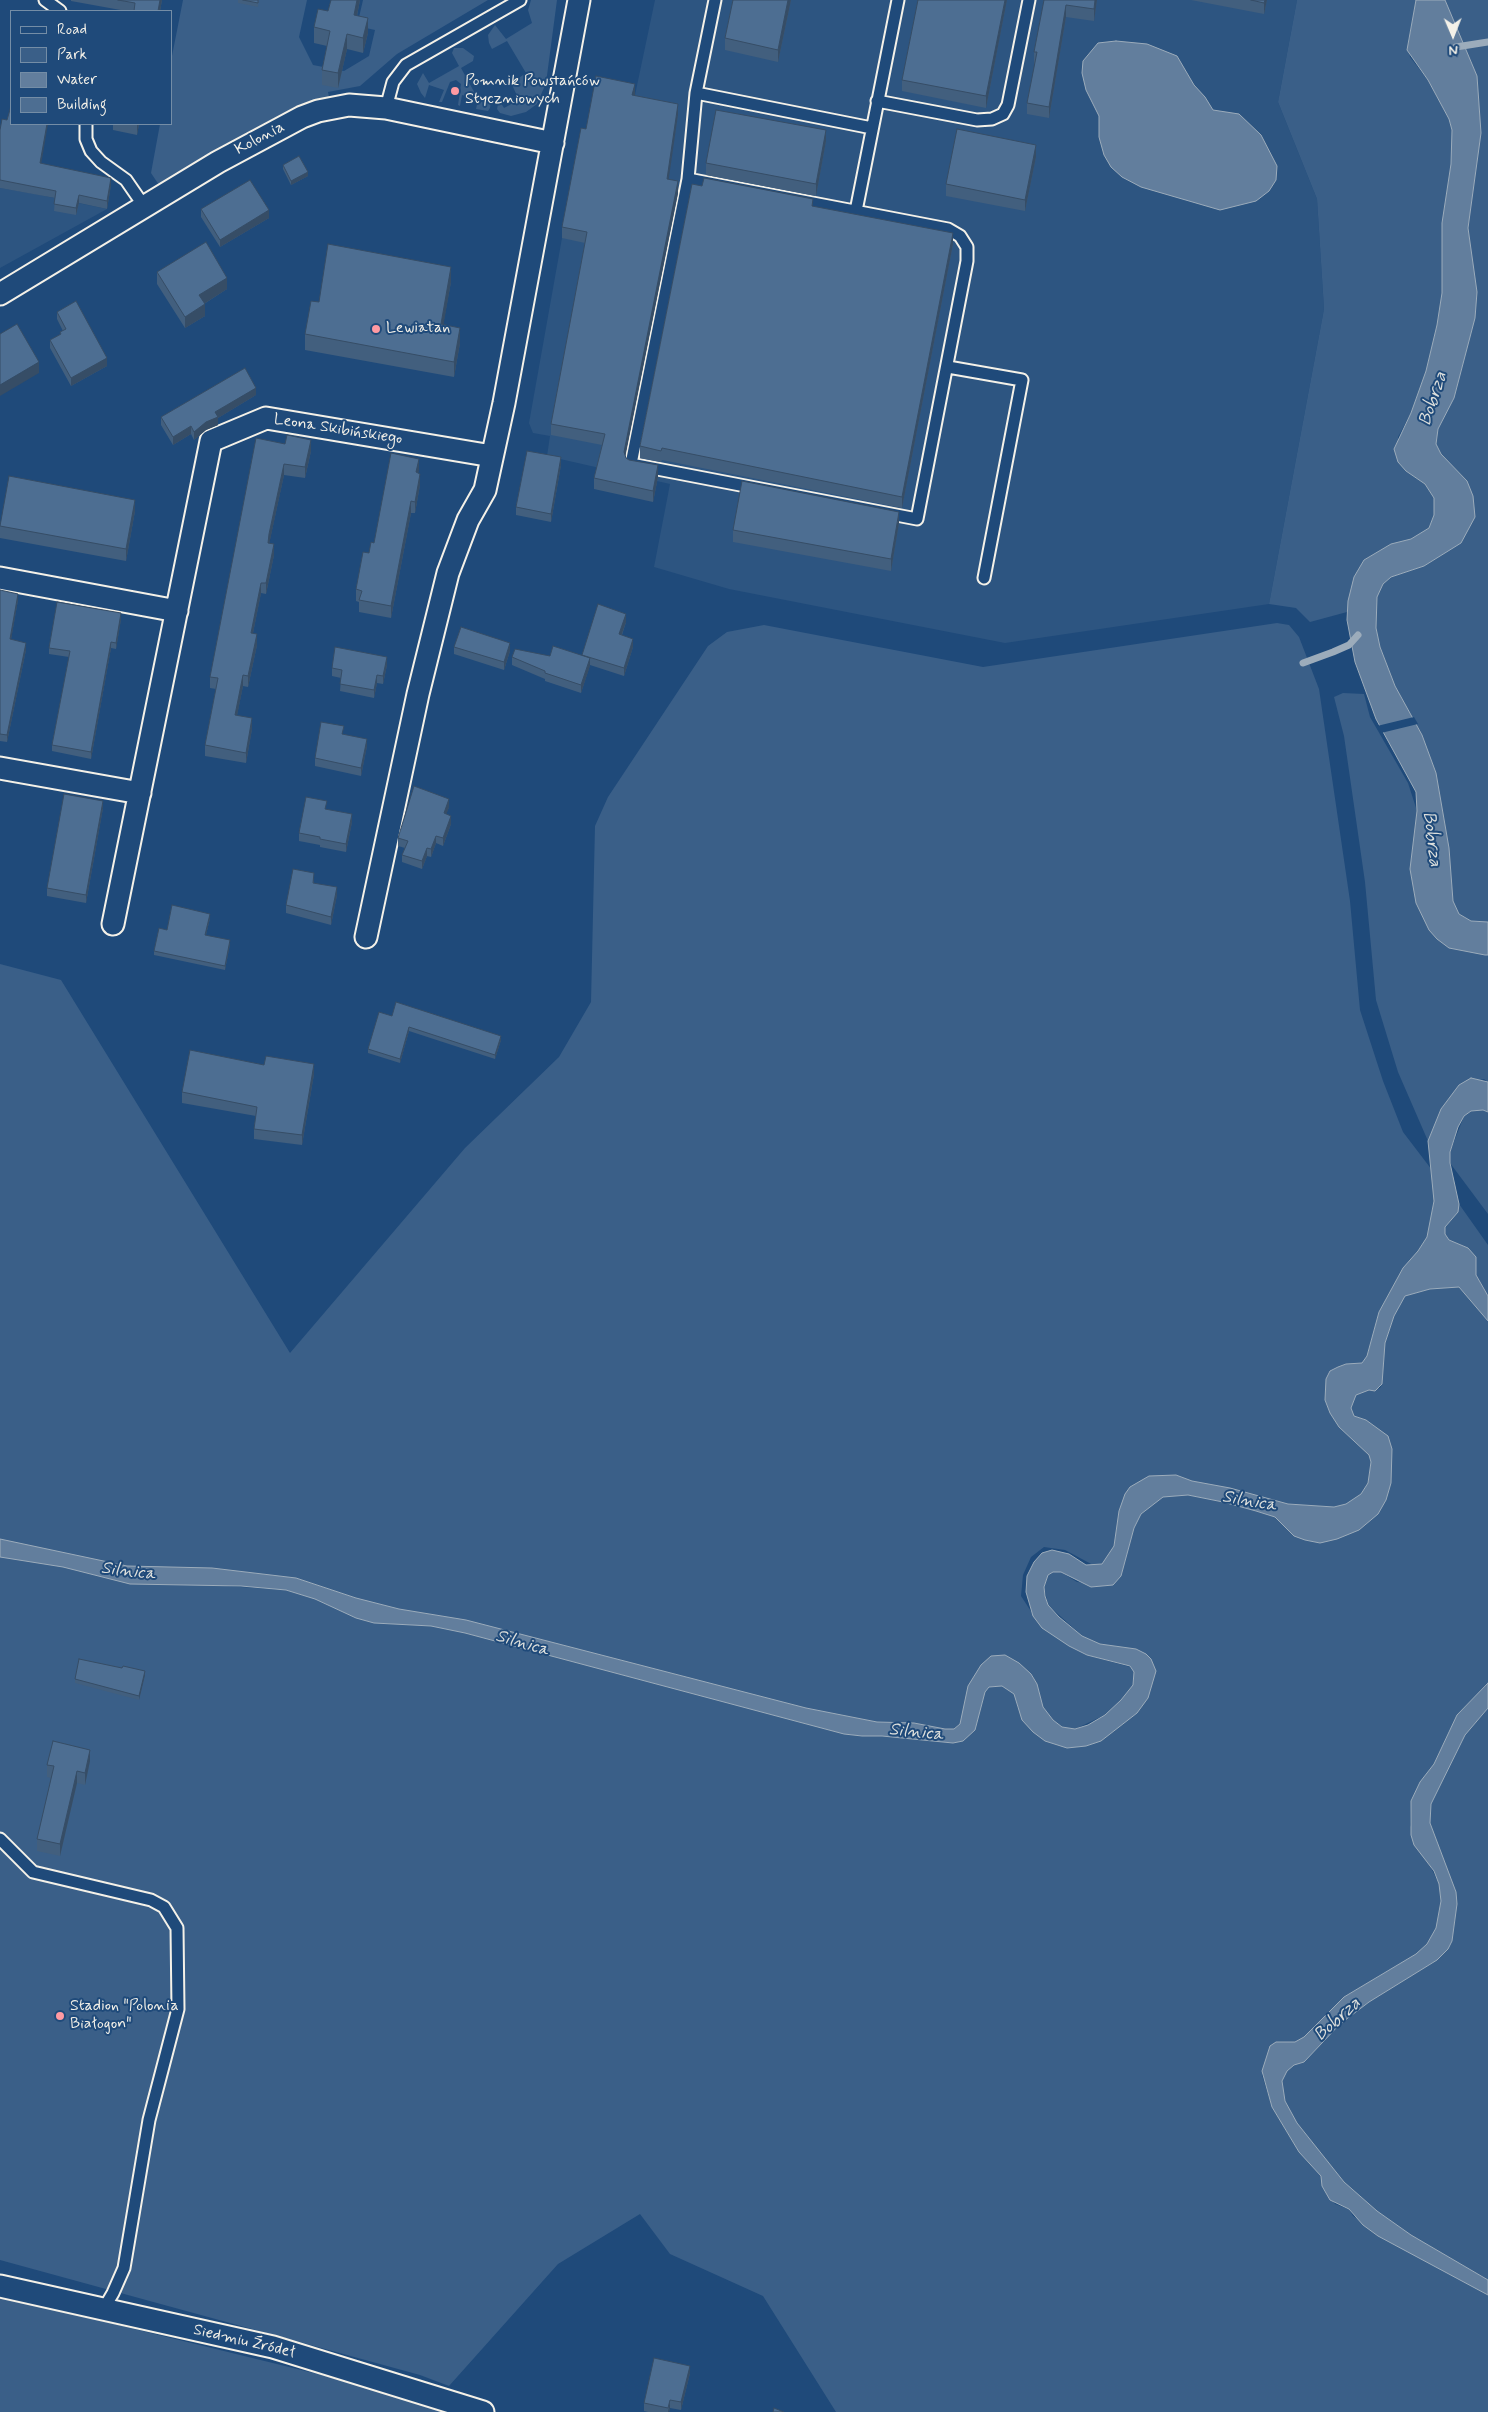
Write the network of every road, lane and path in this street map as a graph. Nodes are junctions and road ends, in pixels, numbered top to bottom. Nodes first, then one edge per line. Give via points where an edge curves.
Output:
1 (45, 0) edge
2 (520, 0) edge
3 (579, 0) edge
4 (715, 0) edge
5 (898, 0) edge
6 (1029, 0) edge
7 (59, 10) edge
8 (696, 93) junction
9 (877, 101) junction
10 (386, 108) junction
11 (86, 125) edge
12 (872, 128) junction
13 (552, 143) junction
14 (688, 179) junction
15 (144, 206) junction
16 (856, 211) junction
17 (0, 294) edge
18 (948, 367) junction
19 (492, 456) junction
20 (0, 578) edge
21 (984, 578) dead end
22 (177, 611) junction
23 (0, 768) edge
24 (140, 793) junction
25 (113, 924) dead end
26 (366, 937) dead end
27 (0, 1839) edge
28 (0, 2286) edge
29 (103, 2310) junction
30 (483, 2412) edge

1 - 7 lane
2 - 10 lane via 406,65 392,82
3 - 13 street
4 - 8 lane
5 - 9 lane
6 - 9 lane via 1008,105 1002,114 992,119 977,120
8 - 12 lane
8 - 14 lane
9 - 12 lane
10 - 13 street, Kolonia
10 - 15 street, Kolonia via 349,105 302,117
11 - 15 lane via 86,139 91,151 126,180
12 - 16 lane
13 - 19 street
14 - 16 lane
14 - 18 lane via 631,464 917,519
15 - 17 street, Kolonia
16 - 18 lane via 948,229 964,242 967,261
18 - 21 lane via 1022,380
19 - 22 street, Leona Skibińskiego via 266,418 211,441
19 - 26 street via 485,490 468,520 448,573 418,694
20 - 22 street
22 - 24 street, Leona Skibińskiego
23 - 24 street
24 - 25 street, Leona Skibińskiego
27 - 29 lane via 33,1872 151,1900 164,1907 178,1928 178,2008 150,2120 124,2268
28 - 29 street, Siedmiu Źródeł
29 - 30 street, Siedmiu Źródeł via 273,2347

